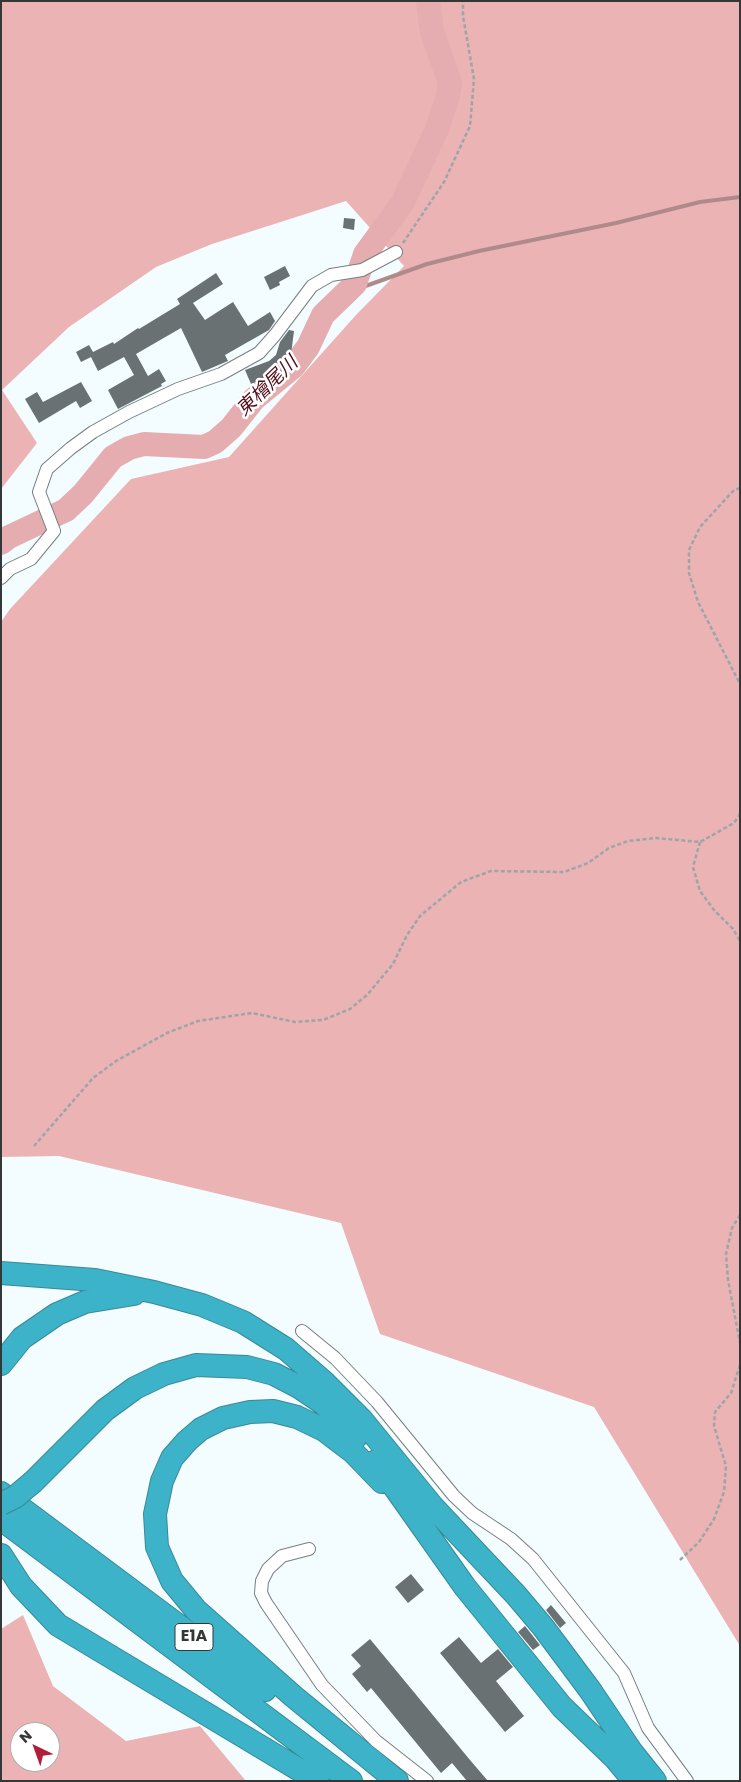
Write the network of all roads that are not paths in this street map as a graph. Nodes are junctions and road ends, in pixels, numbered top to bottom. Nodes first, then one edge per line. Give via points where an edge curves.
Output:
1 (396, 252) road end
2 (1, 578) edge
3 (1, 1274) edge
4 (154, 1292) junction
5 (302, 1331) dead end
6 (1, 1364) edge
7 (1, 1493) edge
8 (1, 1504) edge
9 (418, 1518) junction
10 (1, 1519) edge
11 (309, 1549) dead end
12 (1, 1554) edge
13 (318, 1781) edge
14 (351, 1781) edge
15 (387, 1781) edge
16 (397, 1781) edge
17 (427, 1781) edge
18 (634, 1781) edge
19 (655, 1781) edge
20 (687, 1781) edge

1 - 2 street via 362,270 331,275 312,286 259,353 221,374 178,389 130,412 71,448 47,469 39,492 54,531 31,559 10,569
3 - 4 highway via 95,1280
4 - 6 highway via 110,1296 57,1314 22,1338
4 - 19 highway via 202,1305 243,1322 286,1349 324,1382 362,1420 433,1507 543,1627
5 - 20 street via 335,1358 371,1396 472,1514 533,1559 624,1673 648,1728
7 - 15 highway, E1A
8 - 9 highway, bridge via 33,1482 105,1410 135,1388 164,1374 196,1365 222,1364 274,1374 324,1404 382,1468
9 - 16 highway via 353,1452 324,1430 297,1417 273,1411 223,1418 201,1429 172,1458 162,1481 155,1514 157,1547 172,1581 196,1610 293,1696
9 - 18 highway via 465,1588 556,1699
10 - 14 highway, E1A
11 - 17 street via 282,1556 268,1569 261,1593 322,1685 376,1741
12 - 13 highway via 21,1586 58,1625

